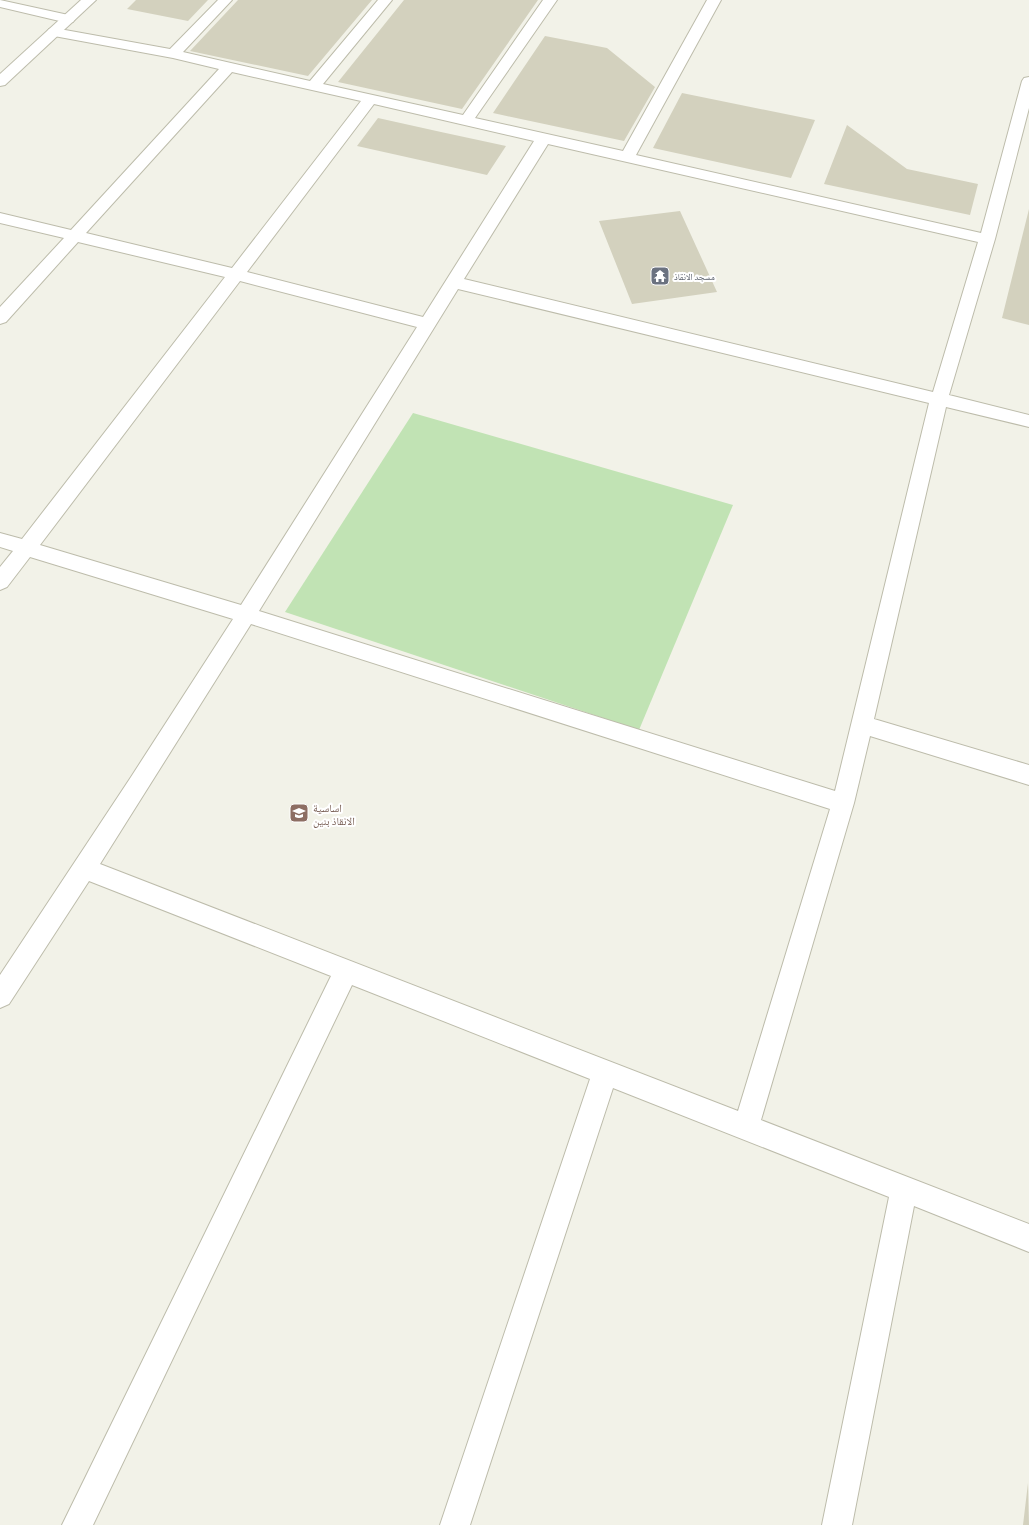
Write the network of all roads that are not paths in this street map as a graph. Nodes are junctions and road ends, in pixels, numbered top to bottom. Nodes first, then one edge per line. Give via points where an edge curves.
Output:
1 (88, 0) edge
2 (225, 0) edge
3 (385, 0) edge
4 (550, 0) edge
5 (714, 0) edge
6 (0, 3) edge
7 (68, 19) junction
8 (54, 32) junction
9 (173, 54) junction
10 (228, 67) junction
11 (1029, 80) edge
12 (0, 82) edge
13 (313, 86) junction
14 (370, 99) junction
15 (466, 121) junction
16 (543, 139) junction
17 (627, 157) junction
18 (0, 218) edge
19 (74, 235) junction
20 (987, 239) junction
21 (236, 274) junction
22 (453, 282) junction
23 (0, 318) edge
24 (428, 324) junction
25 (939, 400) junction
26 (1029, 421) edge
27 (0, 540) edge
28 (26, 548) junction
29 (0, 582) edge
30 (247, 615) junction
31 (862, 724) junction
32 (1029, 775) edge
33 (843, 803) junction
34 (85, 869) junction
35 (346, 971) junction
36 (0, 996) edge
37 (605, 1072) junction
38 (746, 1127) junction
39 (904, 1189) junction
40 (1029, 1238) edge
41 (77, 1525) edge
42 (455, 1525) edge
43 (837, 1525) edge

1 - 7 street
2 - 9 street
3 - 13 street
4 - 15 street
5 - 17 street
6 - 7 street
7 - 8 street
8 - 9 street
8 - 12 street
9 - 10 street
10 - 13 street
10 - 19 street
11 - 20 street
13 - 14 street
14 - 15 street
14 - 21 street
15 - 16 street
16 - 17 street
16 - 22 street
17 - 20 street
18 - 19 street
19 - 21 street
19 - 23 street
20 - 25 street
21 - 24 street
21 - 28 street
22 - 24 street
22 - 25 street
24 - 30 street
25 - 26 street
25 - 31 street
27 - 28 street
28 - 29 street
28 - 30 street
30 - 33 street
30 - 34 street
31 - 32 street
31 - 33 street
33 - 38 street
34 - 35 street
34 - 36 street
35 - 37 street
35 - 41 street
37 - 38 street
37 - 42 street
38 - 39 street
39 - 40 street
39 - 43 street

